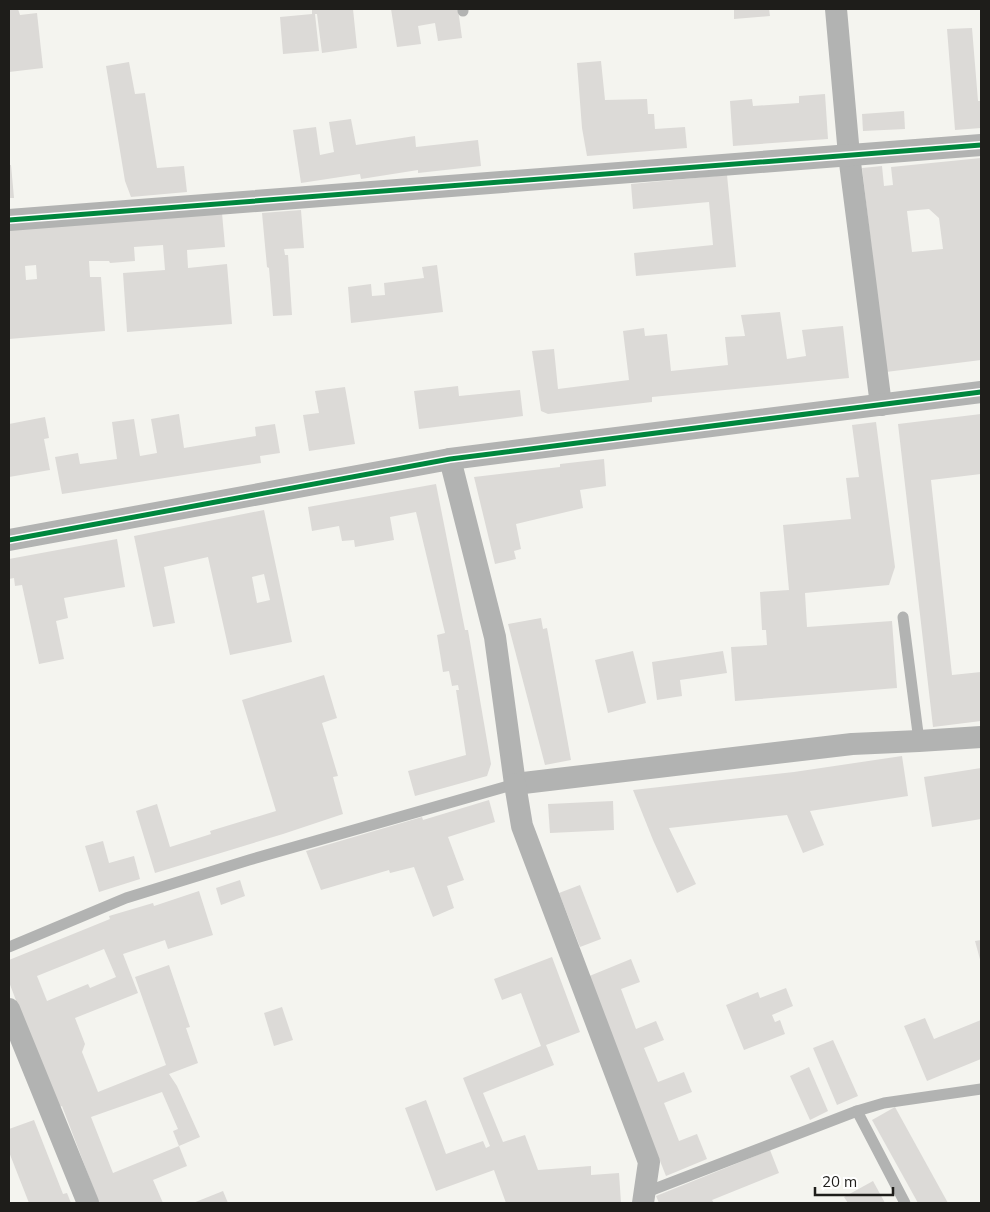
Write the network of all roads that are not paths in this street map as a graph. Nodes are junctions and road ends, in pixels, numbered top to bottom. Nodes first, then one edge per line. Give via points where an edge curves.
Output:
1 (836, 9) edge
2 (981, 145) edge
3 (849, 155) junction
4 (9, 220) edge
5 (981, 392) edge
6 (881, 405) junction
7 (450, 459) junction
8 (9, 540) edge
9 (903, 617) dead end
10 (981, 737) edge
11 (919, 742) junction
12 (516, 784) junction
13 (9, 947) edge
14 (9, 1009) edge
15 (981, 1089) edge
16 (857, 1111) junction
17 (643, 1198) edge
18 (88, 1203) edge
19 (905, 1203) edge

1 - 3 street
2 - 3 street
3 - 4 street
3 - 6 street
5 - 6 street
6 - 7 street
7 - 8 street
7 - 12 street via 494,637
9 - 11 lane
10 - 11 street
11 - 12 street via 852,744
12 - 13 lane via 126,898
12 - 17 street via 522,826 649,1162
14 - 18 street
15 - 16 lane via 884,1103
16 - 17 lane
16 - 19 lane

